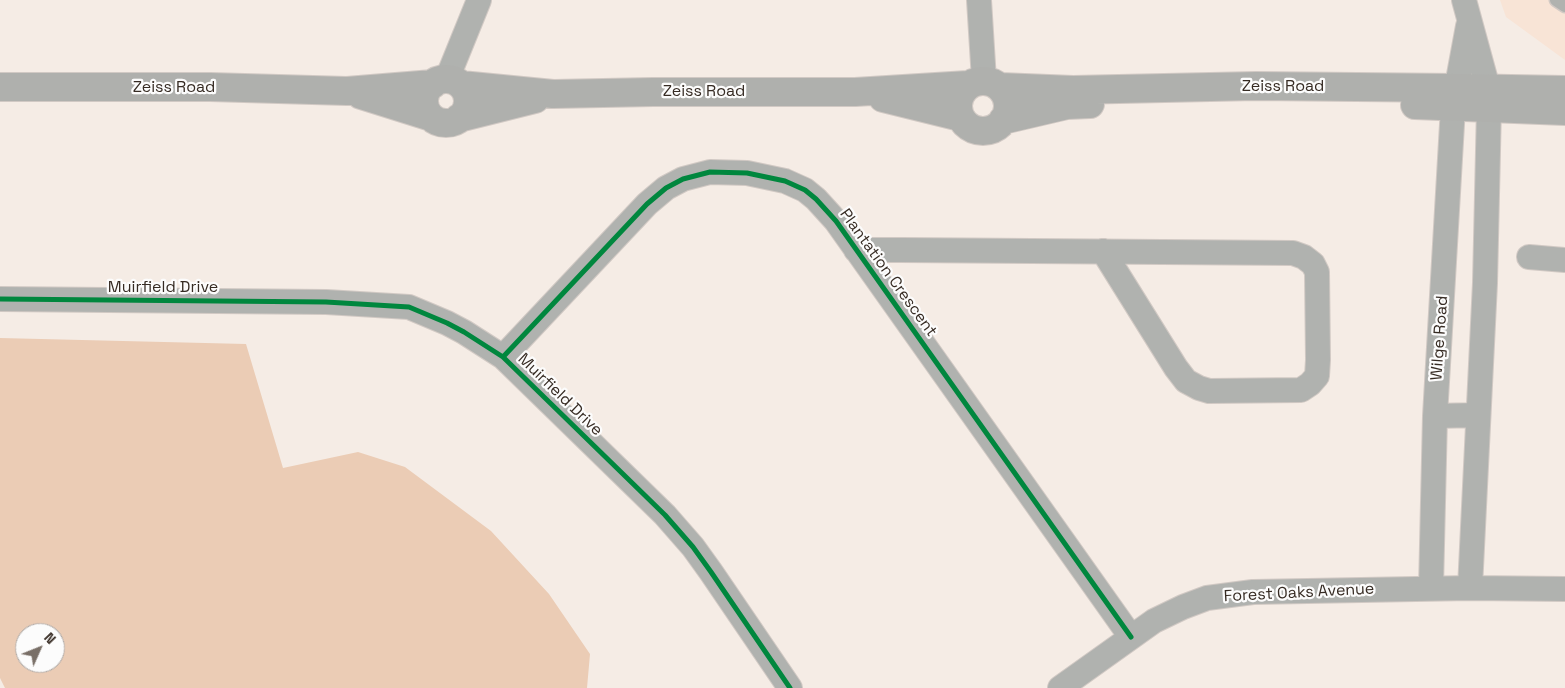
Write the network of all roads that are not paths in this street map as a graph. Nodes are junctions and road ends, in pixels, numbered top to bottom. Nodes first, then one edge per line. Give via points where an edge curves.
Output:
1 (478, 0) edge
2 (979, 0) edge
3 (1556, 0) edge
4 (1565, 6) edge
5 (1467, 10) edge
6 (447, 82) junction
7 (984, 84) junction
8 (0, 87) edge
9 (1565, 90) edge
10 (347, 91) junction
11 (855, 92) junction
12 (553, 94) junction
13 (1455, 97) junction
14 (1488, 98) junction
15 (1565, 111) edge
16 (431, 117) junction
17 (960, 117) junction
18 (459, 118) junction
19 (1003, 120) junction
20 (856, 250) junction
21 (1103, 252) junction
22 (1529, 257) dead end
23 (1565, 260) edge
24 (6, 299) edge
25 (503, 357) junction
26 (1478, 415) junction
27 (1435, 416) junction
28 (1432, 588) junction
29 (1470, 588) junction
30 (1565, 589) edge
31 (1131, 637) junction
32 (785, 686) edge
33 (1060, 688) edge

1 - 6 street
2 - 7 street
3 - 4 lane
5 - 13 street, Wilge Road
5 - 14 street
6 - 10 street, Zeiss Road
6 - 12 street, Zeiss Road
6 - 16 street via 428,89 424,104
6 - 18 street via 465,91 468,98 464,113
7 - 11 street, Zeiss Road
7 - 13 street, Zeiss Road via 1073,90 1256,86
7 - 17 street via 962,91 957,108
7 - 19 street via 1006,95 1007,112
8 - 10 street, Zeiss Road
9 - 14 street, Zeiss Road
10 - 16 street, Zeiss Road
11 - 12 street, Zeiss Road
11 - 17 street, Zeiss Road
12 - 18 street, Zeiss Road
13 - 14 street, Zeiss Road
13 - 19 street, Zeiss Road via 1139,101 1067,105
13 - 27 street, Wilge Road
14 - 15 street, Zeiss Road
14 - 26 street via 1485,283
16 - 18 street via 445,122
17 - 19 street via 972,129 981,131 998,126
20 - 21 street
20 - 25 street, Plantation Crescent via 816,199 785,181 747,173 719,172 683,179 647,204
20 - 31 street, Plantation Crescent
21 - 21 street via 1293,253 1304,257 1314,264 1317,272 1317,376 1301,390 1209,391 1186,381
22 - 23 street
24 - 25 street, Muirfield Drive via 326,302 409,307 456,328
25 - 32 street, Muirfield Drive via 665,515 702,560
26 - 27 street
26 - 29 street
27 - 28 street, Wilge Road
28 - 29 street, Forest Oaks Avenue
28 - 31 street, Forest Oaks Avenue via 1228,594 1183,607
29 - 30 street, Forest Oaks Avenue
31 - 33 street, Forest Oaks Avenue

